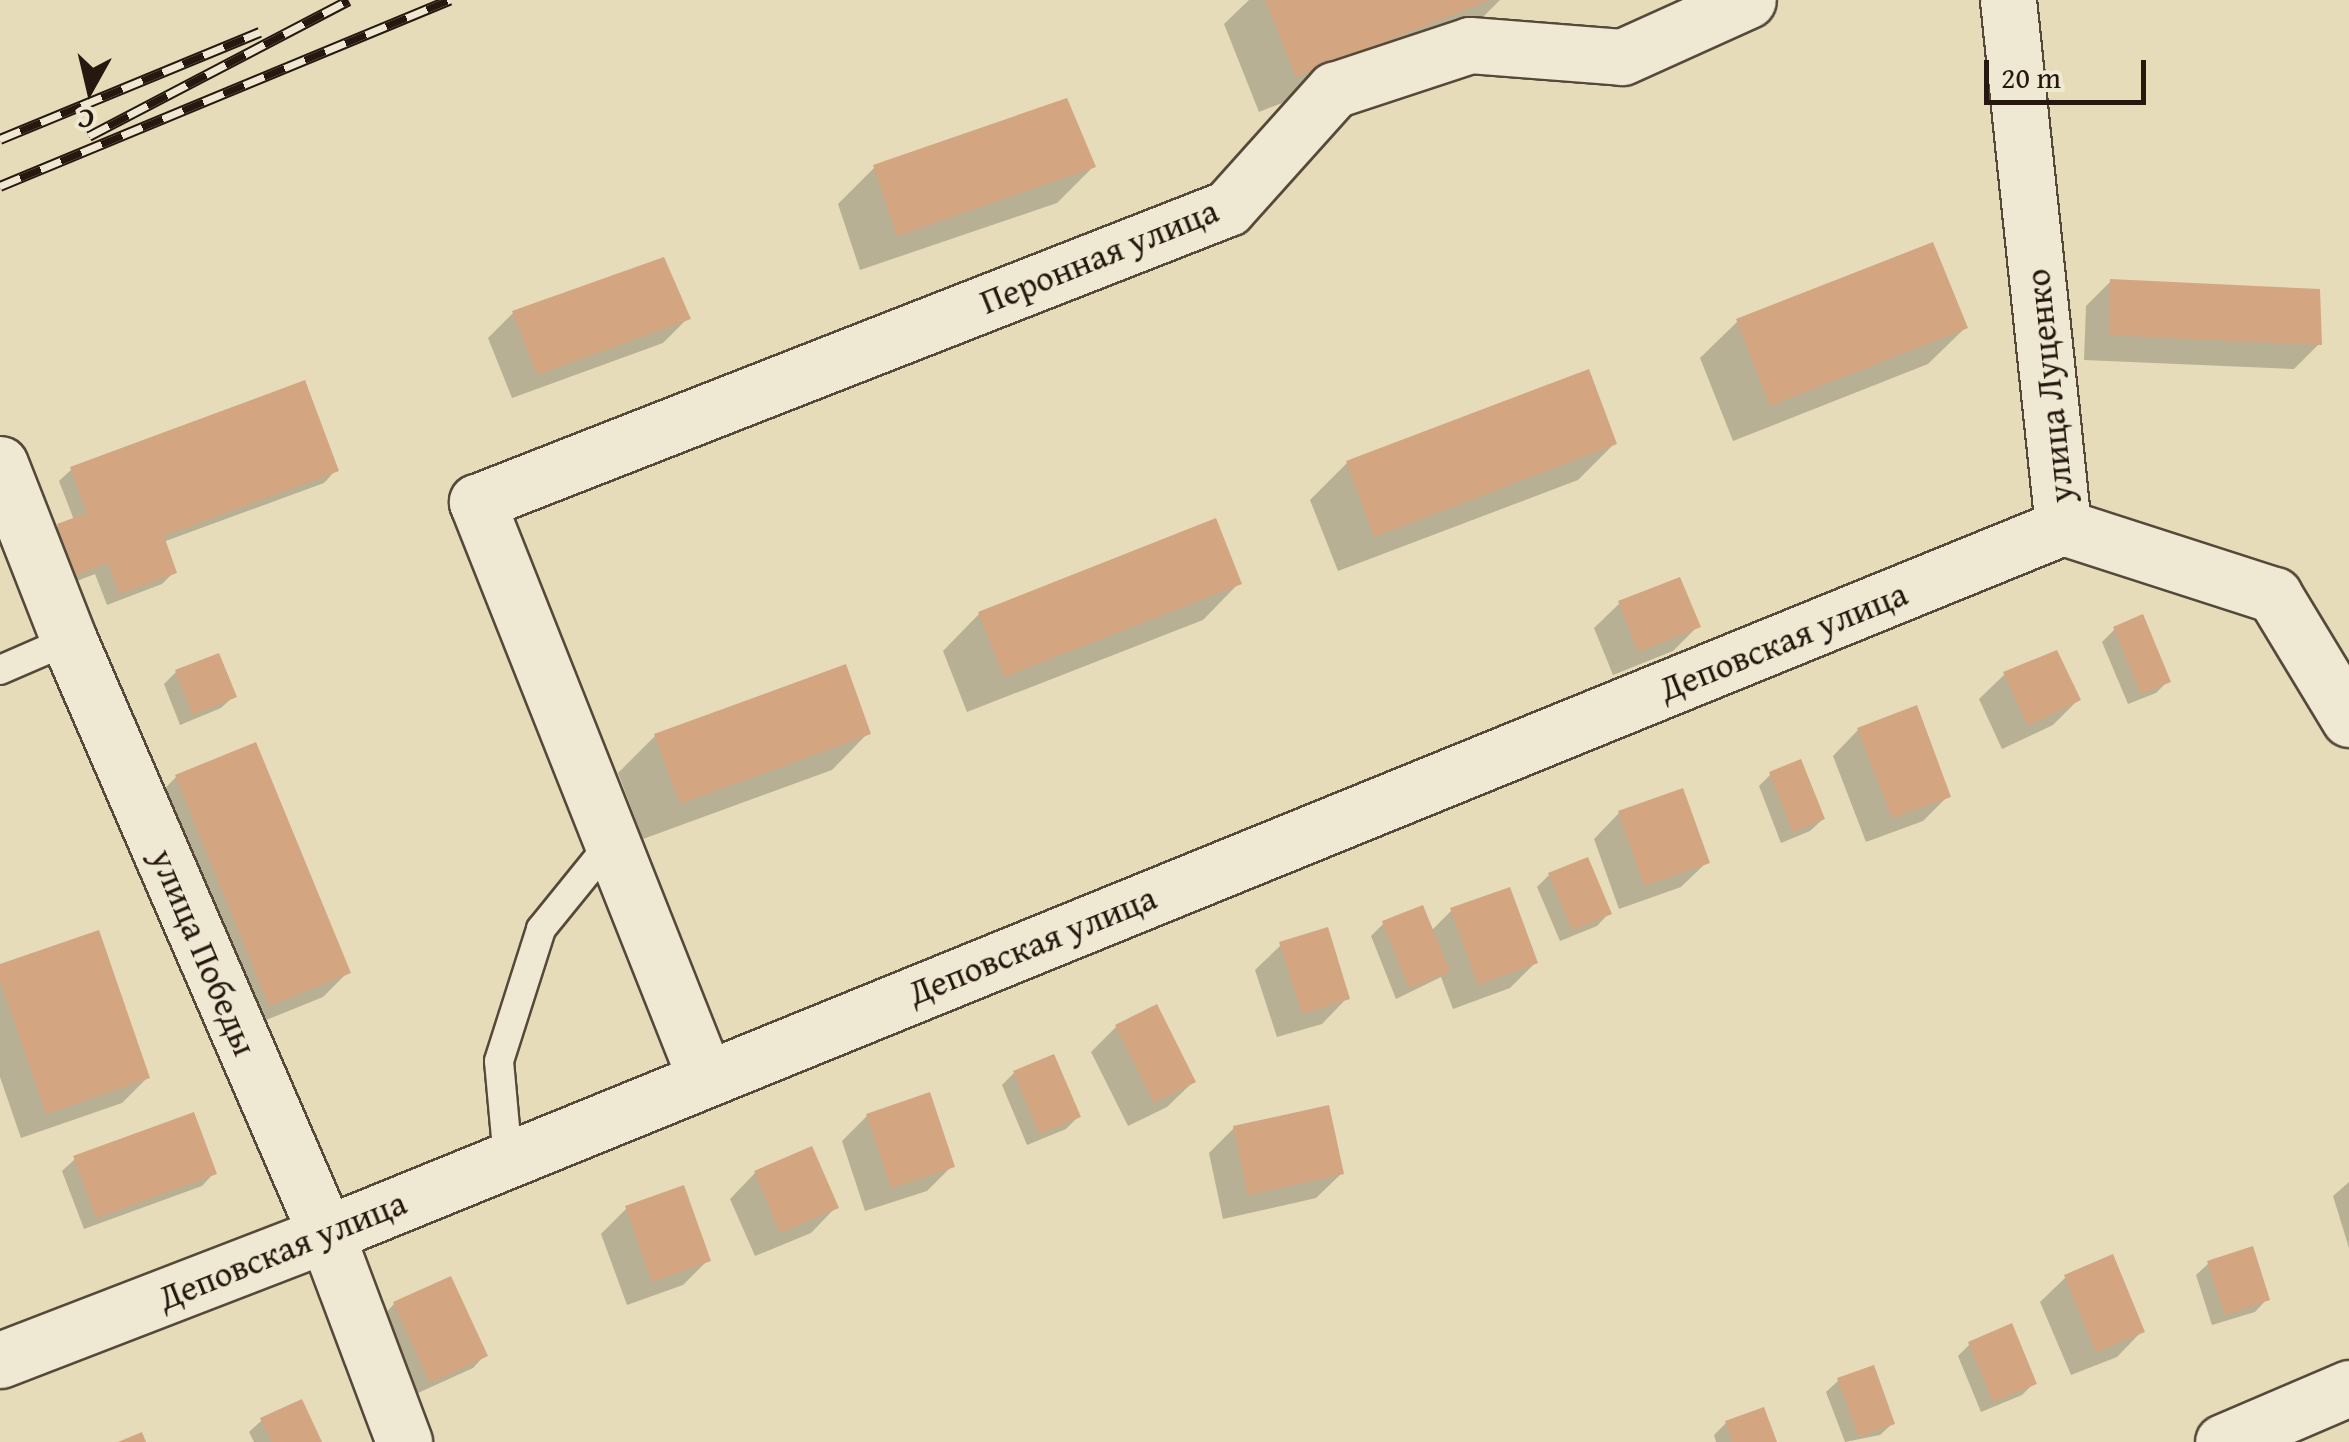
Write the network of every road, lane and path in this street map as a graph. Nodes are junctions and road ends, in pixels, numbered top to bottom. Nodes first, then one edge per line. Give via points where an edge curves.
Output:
1 (1748, 0) edge
2 (2008, 0) edge
3 (0, 464) edge
4 (2063, 527) junction
5 (69, 640) junction
6 (0, 670) edge
7 (2349, 719) edge
8 (609, 845) junction
9 (706, 1078) junction
10 (508, 1160) junction
11 (326, 1234) junction
12 (0, 1360) edge
13 (2349, 1388) edge
14 (404, 1442) edge
15 (2222, 1442) edge

1 - 8 street, Перонная улица via 1622,57 1470,44 1334,90 1228,208 477,502
2 - 4 street, улица Луценко
3 - 5 street, улица Победы
4 - 7 street, улица Луценко via 2274,595
4 - 9 street, Деповская улица
5 - 6 lane
5 - 11 street, улица Победы
8 - 9 street
8 - 10 lane via 540,930 499,1061
9 - 10 street, Деповская улица
10 - 11 street, Деповская улица
11 - 12 street, Деповская улица
11 - 14 street, улица Победы
13 - 15 street

